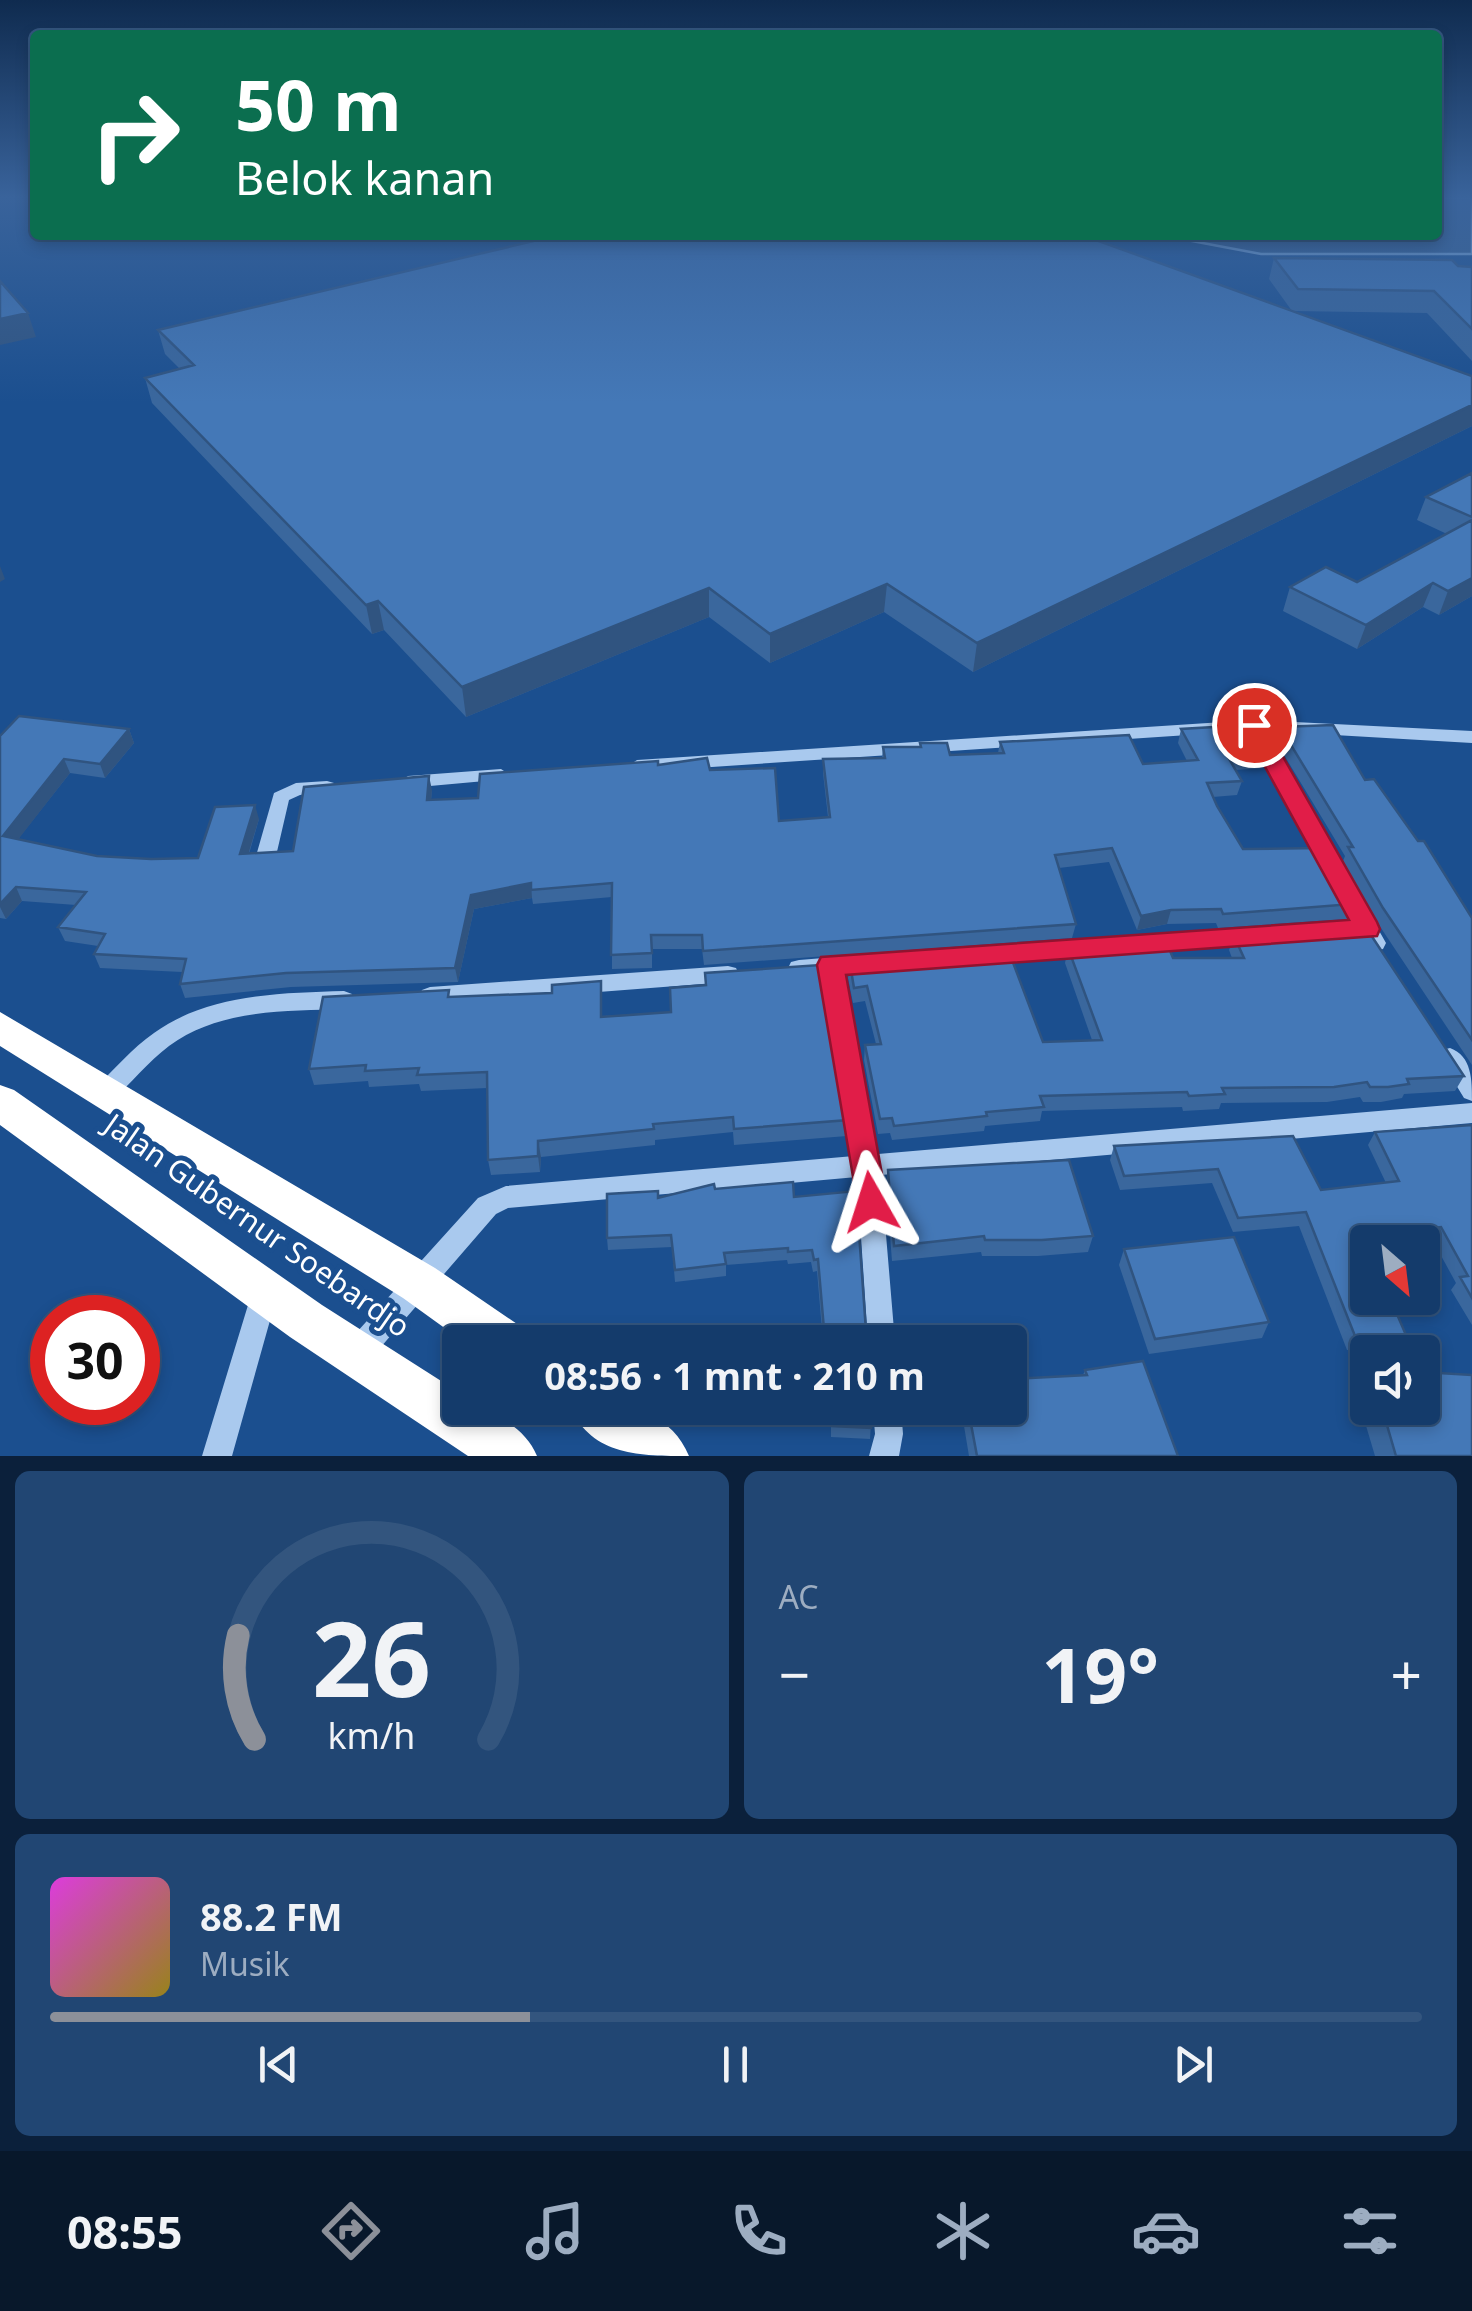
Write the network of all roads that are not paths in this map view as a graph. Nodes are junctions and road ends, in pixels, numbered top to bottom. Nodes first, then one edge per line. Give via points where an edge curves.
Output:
1 (1254, 725) junction
2 (1472, 738) edge
3 (615, 768) edge
4 (516, 774) edge
5 (396, 782) edge
6 (356, 785) edge
7 (266, 856) edge
8 (1274, 935) edge
9 (959, 956) edge
10 (904, 960) edge
11 (1388, 962) edge
12 (831, 965) junction
13 (778, 969) edge
14 (744, 972) edge
15 (402, 997) edge
16 (366, 998) edge
17 (0, 1027) edge
18 (1440, 1043) edge
19 (1472, 1092) edge
20 (104, 1094) junction
21 (0, 1102) edge
22 (1472, 1113) edge
23 (868, 1166) junction
24 (420, 1283) junction
25 (265, 1292) junction
26 (479, 1325) edge
27 (881, 1325) edge
28 (358, 1353) junction
29 (620, 1425) edge
30 (888, 1425) edge
31 (217, 1456) edge
32 (512, 1456) edge
33 (664, 1456) edge
34 (884, 1456) edge

1 - 2 street
1 - 3 street
1 - 11 street via 1358,930
4 - 5 street
6 - 7 street via 281,796
8 - 9 street
10 - 12 street
12 - 13 street
12 - 23 street
14 - 15 street
16 - 20 street via 210,1016 160,1040
17 - 20 highway, Jalan Gubernur Soebardjo
18 - 19 street
20 - 24 highway, Jalan Gubernur Soebardjo
21 - 25 highway, Jalan Gubernur Soebardjo
22 - 23 street
23 - 24 street via 497,1200
23 - 27 street
24 - 26 highway, Jalan Gubernur Soebardjo
24 - 28 street
25 - 28 highway, Jalan Gubernur Soebardjo
25 - 31 street
28 - 32 highway, Jalan Gubernur Soebardjo
29 - 33 highway
30 - 34 street

